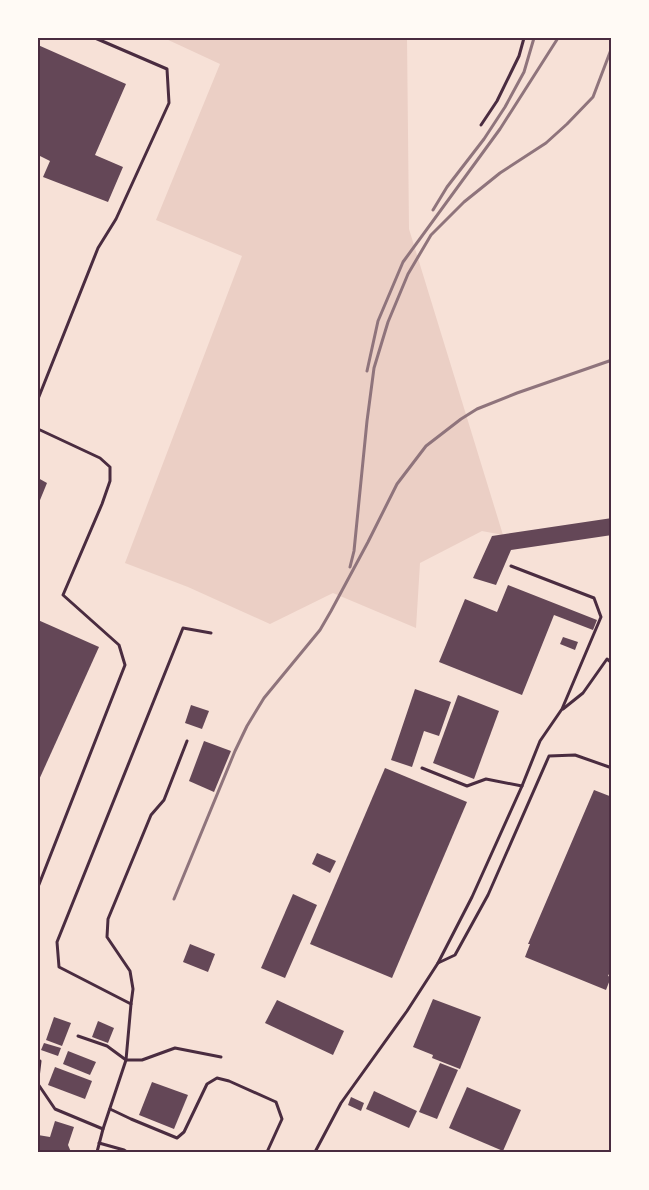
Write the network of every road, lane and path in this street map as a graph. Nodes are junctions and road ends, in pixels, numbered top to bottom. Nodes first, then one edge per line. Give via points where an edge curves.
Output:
1 (95, 38) edge
2 (524, 38) edge
3 (480, 125) dead end
4 (38, 399) edge
5 (38, 429) edge
6 (510, 566) dead end
7 (211, 633) dead end
8 (612, 654) edge
9 (608, 659) junction
10 (612, 663) edge
11 (562, 709) junction
12 (187, 741) dead end
13 (422, 768) dead end
14 (612, 768) edge
15 (522, 786) junction
16 (38, 887) edge
17 (438, 963) junction
18 (131, 1004) junction
19 (78, 1036) dead end
20 (221, 1057) dead end
21 (126, 1060) junction
22 (40, 1061) dead end
23 (38, 1078) edge
24 (38, 1084) edge
25 (110, 1109) junction
26 (103, 1129) junction
27 (99, 1143) junction
28 (98, 1152) edge
29 (127, 1152) edge
30 (267, 1152) edge
31 (315, 1152) edge

1 - 4 lane via 167,69 169,103 116,219 98,248
2 - 3 lane via 497,101
5 - 16 lane via 100,458 110,467 110,481 102,504 63,595 119,645 125,665
6 - 11 lane via 594,598 601,617
7 - 18 lane via 183,628 57,942 58,967
8 - 9 lane
9 - 10 lane
9 - 11 lane via 583,693
11 - 15 lane via 540,741
12 - 18 lane via 164,800 151,815 108,919 107,937 130,971
13 - 15 lane via 467,786 486,779
14 - 17 lane via 575,755 549,756 488,895 455,955
15 - 17 lane
17 - 31 lane via 341,1103
18 - 21 lane
19 - 21 lane via 107,1046
20 - 21 lane via 175,1048 142,1060
21 - 25 lane
22 - 23 lane
24 - 26 lane via 55,1109
25 - 26 lane
25 - 30 lane via 177,1138 184,1132 207,1084 217,1078 229,1081 276,1102 282,1119
26 - 27 lane
27 - 28 lane
27 - 29 lane

